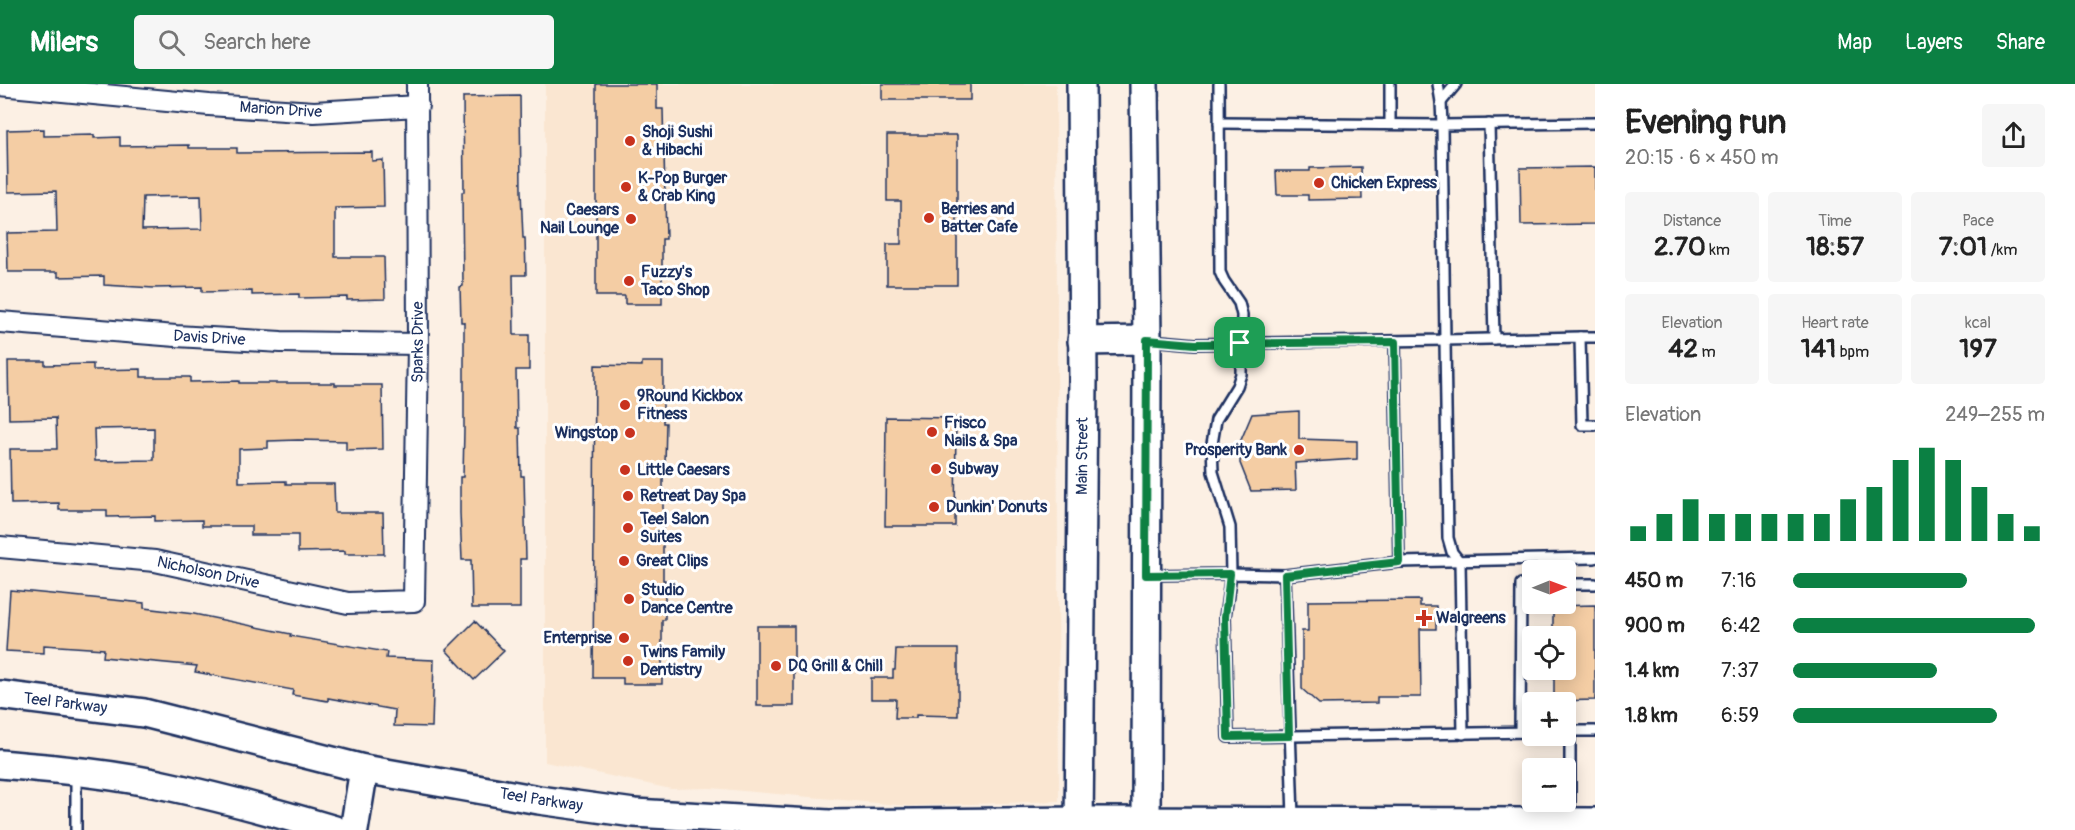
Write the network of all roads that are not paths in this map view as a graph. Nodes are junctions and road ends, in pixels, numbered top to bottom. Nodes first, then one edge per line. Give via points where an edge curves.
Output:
1 (417, 84) edge
2 (1081, 84) edge
3 (1144, 84) edge
4 (1220, 84) edge
5 (1390, 84) edge
6 (1438, 84) edge
7 (1456, 84) edge
8 (0, 85) edge
9 (1441, 102) junction
10 (417, 106) junction
11 (1220, 123) junction
12 (1595, 123) edge
13 (1390, 124) junction
14 (1489, 124) junction
15 (1442, 125) junction
16 (0, 322) edge
17 (1580, 337) junction
18 (1595, 337) edge
19 (1494, 339) junction
20 (1147, 340) junction
21 (1445, 340) junction
22 (1082, 341) junction
23 (1395, 342) junction
24 (1240, 343) junction
25 (418, 344) junction
26 (1595, 425) edge
27 (0, 547) edge
28 (1595, 558) edge
29 (1399, 562) junction
30 (1460, 562) junction
31 (1230, 574) junction
32 (1146, 575) junction
33 (1285, 575) junction
34 (1522, 584) edge
35 (1576, 584) edge
36 (1595, 584) edge
37 (414, 601) joint
38 (0, 695) edge
39 (1576, 731) edge
40 (1595, 731) edge
41 (1520, 732) joint
42 (1463, 734) junction
43 (1289, 736) junction
44 (1570, 746) edge
45 (0, 764) edge
46 (364, 769) junction
47 (76, 771) junction
48 (680, 822) edge
49 (1293, 822) junction
50 (1578, 825) edge
51 (1079, 826) edge
52 (1146, 826) edge
53 (76, 830) edge
54 (335, 830) edge
55 (354, 830) edge

1 - 10 street, Sparks Drive
2 - 22 main road, Main Street
3 - 20 main road
4 - 11 lane
5 - 13 lane
6 - 9 lane
7 - 9 lane
8 - 10 street, Marion Drive via 314,112
9 - 15 lane
10 - 25 street, Sparks Drive
11 - 13 lane
11 - 24 lane via 1220,272 1241,307
12 - 14 lane
13 - 15 lane
14 - 15 lane
14 - 19 lane
15 - 21 lane
16 - 25 street, Davis Drive via 281,342
17 - 18 lane
17 - 19 lane
17 - 26 lane via 1582,425
19 - 21 lane
20 - 22 main road
20 - 24 lane
20 - 32 main road
21 - 23 lane
21 - 30 lane via 1448,538
22 - 51 main road, Main Street
23 - 24 lane
23 - 29 lane
24 - 31 lane via 1241,374 1216,420 1212,444 1213,472 1230,527
25 - 37 street, Sparks Drive
27 - 37 street, Nicholson Drive via 155,561 348,603
28 - 30 lane
29 - 30 lane
29 - 33 lane
30 - 42 lane
31 - 32 lane
31 - 33 lane
31 - 43 lane via 1225,617 1228,737
32 - 52 main road
33 - 43 lane
34 - 41 lane
35 - 36 lane
38 - 46 main road, Teel Parkway via 144,713
39 - 40 lane
41 - 42 lane
42 - 43 lane
43 - 49 lane
44 - 50 lane
45 - 47 main road
46 - 48 main road, Teel Parkway
46 - 55 main road
47 - 53 lane
47 - 54 main road via 170,786
48 - 51 main road, Teel Parkway
49 - 50 main road, Teel Parkway
49 - 52 main road, Teel Parkway
51 - 52 main road, Teel Parkway

